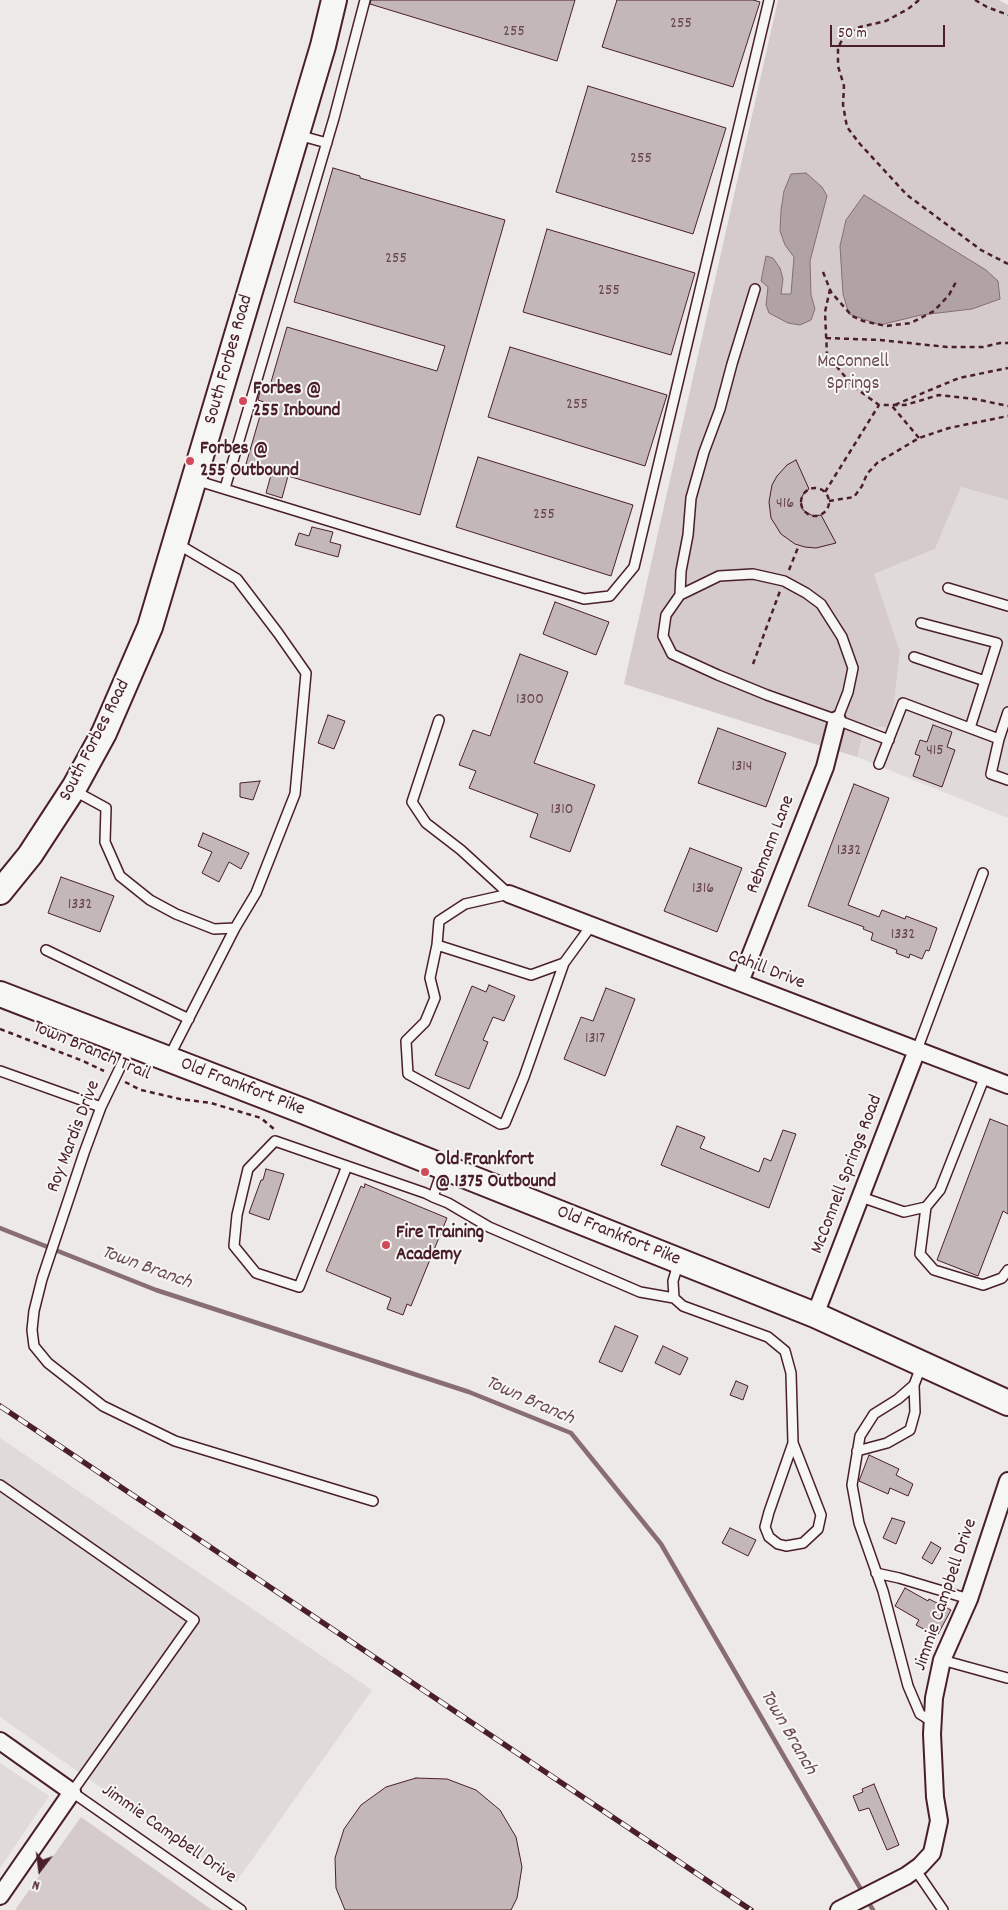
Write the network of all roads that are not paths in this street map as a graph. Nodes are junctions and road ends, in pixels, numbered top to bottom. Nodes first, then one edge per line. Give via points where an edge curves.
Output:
1 (334, 0) edge
2 (365, 0) edge
3 (769, 0) edge
4 (297, 134) junction
5 (326, 143) junction
6 (755, 289) dead end
7 (195, 480) junction
8 (225, 488) junction
9 (176, 543) junction
10 (948, 588) dead end
11 (680, 595) junction
12 (1008, 606) edge
13 (921, 623) dead end
14 (914, 657) dead end
15 (985, 681) junction
16 (1008, 712) edge
17 (438, 720) dead end
18 (837, 720) junction
19 (970, 728) junction
20 (999, 738) junction
21 (888, 740) junction
22 (879, 764) dead end
23 (1008, 780) edge
24 (73, 790) junction
25 (983, 873) dead end
26 (0, 892) edge
27 (509, 894) junction
28 (592, 926) junction
29 (235, 928) junction
30 (437, 944) junction
31 (46, 950) dead end
32 (564, 963) junction
33 (740, 982) junction
34 (0, 994) edge
35 (189, 1019) junction
36 (131, 1045) junction
37 (918, 1050) junction
38 (168, 1059) junction
39 (0, 1071) edge
40 (985, 1076) junction
41 (1008, 1086) edge
42 (101, 1107) junction
43 (347, 1166) junction
44 (444, 1167) junction
45 (434, 1197) junction
46 (861, 1197) junction
47 (926, 1207) junction
48 (680, 1261) junction
49 (1008, 1270) edge
50 (674, 1298) junction
51 (815, 1315) junction
52 (918, 1374) junction
53 (1008, 1403) edge
54 (793, 1443) junction
55 (857, 1451) junction
56 (1008, 1481) edge
57 (0, 1485) edge
58 (373, 1501) dead end
59 (876, 1573) junction
60 (969, 1599) junction
61 (942, 1660) junction
62 (1006, 1678) dead end
63 (933, 1722) junction
64 (0, 1741) edge
65 (72, 1792) junction
66 (915, 1869) junction
67 (0, 1896) edge
68 (840, 1909) edge
69 (241, 1910) edge
70 (943, 1910) edge

1 - 4 main road, South Forbes Road
2 - 5 lane
3 - 8 lane via 634,567 610,596 584,599
4 - 5 lane
4 - 7 main road, South Forbes Road
5 - 8 lane
6 - 11 lane via 691,498
7 - 8 lane
7 - 9 main road, South Forbes Road
9 - 24 main road, South Forbes Road via 150,627 104,733
9 - 29 lane via 237,579 306,673 295,794 256,892
10 - 12 lane
11 - 18 lane via 666,615 665,622 664,636 672,654
11 - 18 lane via 719,576 753,574 784,581 821,604 842,637 853,668
13 - 15 lane via 997,643
14 - 15 lane
15 - 19 lane
16 - 20 lane
17 - 27 lane via 412,802 426,823
18 - 21 lane
18 - 33 street, Rebmann Lane via 824,767
19 - 20 lane
19 - 21 lane via 903,703
20 - 23 lane via 991,774
21 - 22 lane
24 - 26 main road, South Forbes Road via 30,855
24 - 29 lane via 106,808 105,842 120,876 150,900 176,914 214,929
25 - 37 lane
27 - 28 street, Cahill Drive
27 - 30 lane via 465,904 439,921
28 - 32 lane
28 - 33 street, Cahill Drive
29 - 35 lane
30 - 32 lane via 530,975
30 - 32 lane via 430,978 435,998 425,1022 406,1041 408,1074 500,1124 506,1123
31 - 35 lane
33 - 37 street, Cahill Drive
34 - 36 main road, Old Frankfort Pike
35 - 38 lane
36 - 38 main road, Old Frankfort Pike
36 - 42 lane, Roy Mardis Drive
37 - 40 street, Cahill Drive
37 - 46 street, McConnell Springs Road
38 - 44 main road, Old Frankfort Pike
39 - 42 lane
40 - 41 street, Cahill Drive
40 - 47 lane via 940,1190
42 - 58 lane, Roy Mardis Drive via 42,1279 34,1311 34,1346 48,1363 103,1406 175,1441
43 - 43 lane via 299,1287 256,1273 234,1246 236,1215 248,1169 274,1141
43 - 45 lane
44 - 45 lane
44 - 48 main road, Old Frankfort Pike
45 - 50 lane via 489,1227 640,1292
46 - 47 lane via 904,1212
46 - 51 street, McConnell Springs Road
47 - 49 lane via 920,1254 934,1270 983,1284 1002,1278
48 - 50 lane via 674,1281
48 - 51 main road, Old Frankfort Pike
50 - 54 lane via 683,1306 768,1337 785,1351 791,1373
51 - 52 main road, Old Frankfort Pike
52 - 53 main road, Old Frankfort Pike
52 - 55 lane via 898,1399 874,1414 860,1436
52 - 55 lane via 910,1430 887,1443
54 - 54 lane via 765,1527 769,1537 786,1546 803,1543 818,1529 821,1515
55 - 59 lane via 852,1485 859,1523
56 - 60 street, Jimmie Campbell Drive
57 - 65 lane via 194,1620
59 - 60 lane
59 - 63 lane via 908,1686 920,1714
60 - 61 street, Jimmie Campbell Drive
61 - 62 lane
61 - 63 street, Jimmie Campbell Drive
63 - 66 street, Jimmie Campbell Drive via 938,1821 932,1853
64 - 65 street
65 - 67 street
65 - 69 lane, Jimmie Campbell Drive
66 - 68 street, Jimmie Campbell Drive
66 - 70 lane

